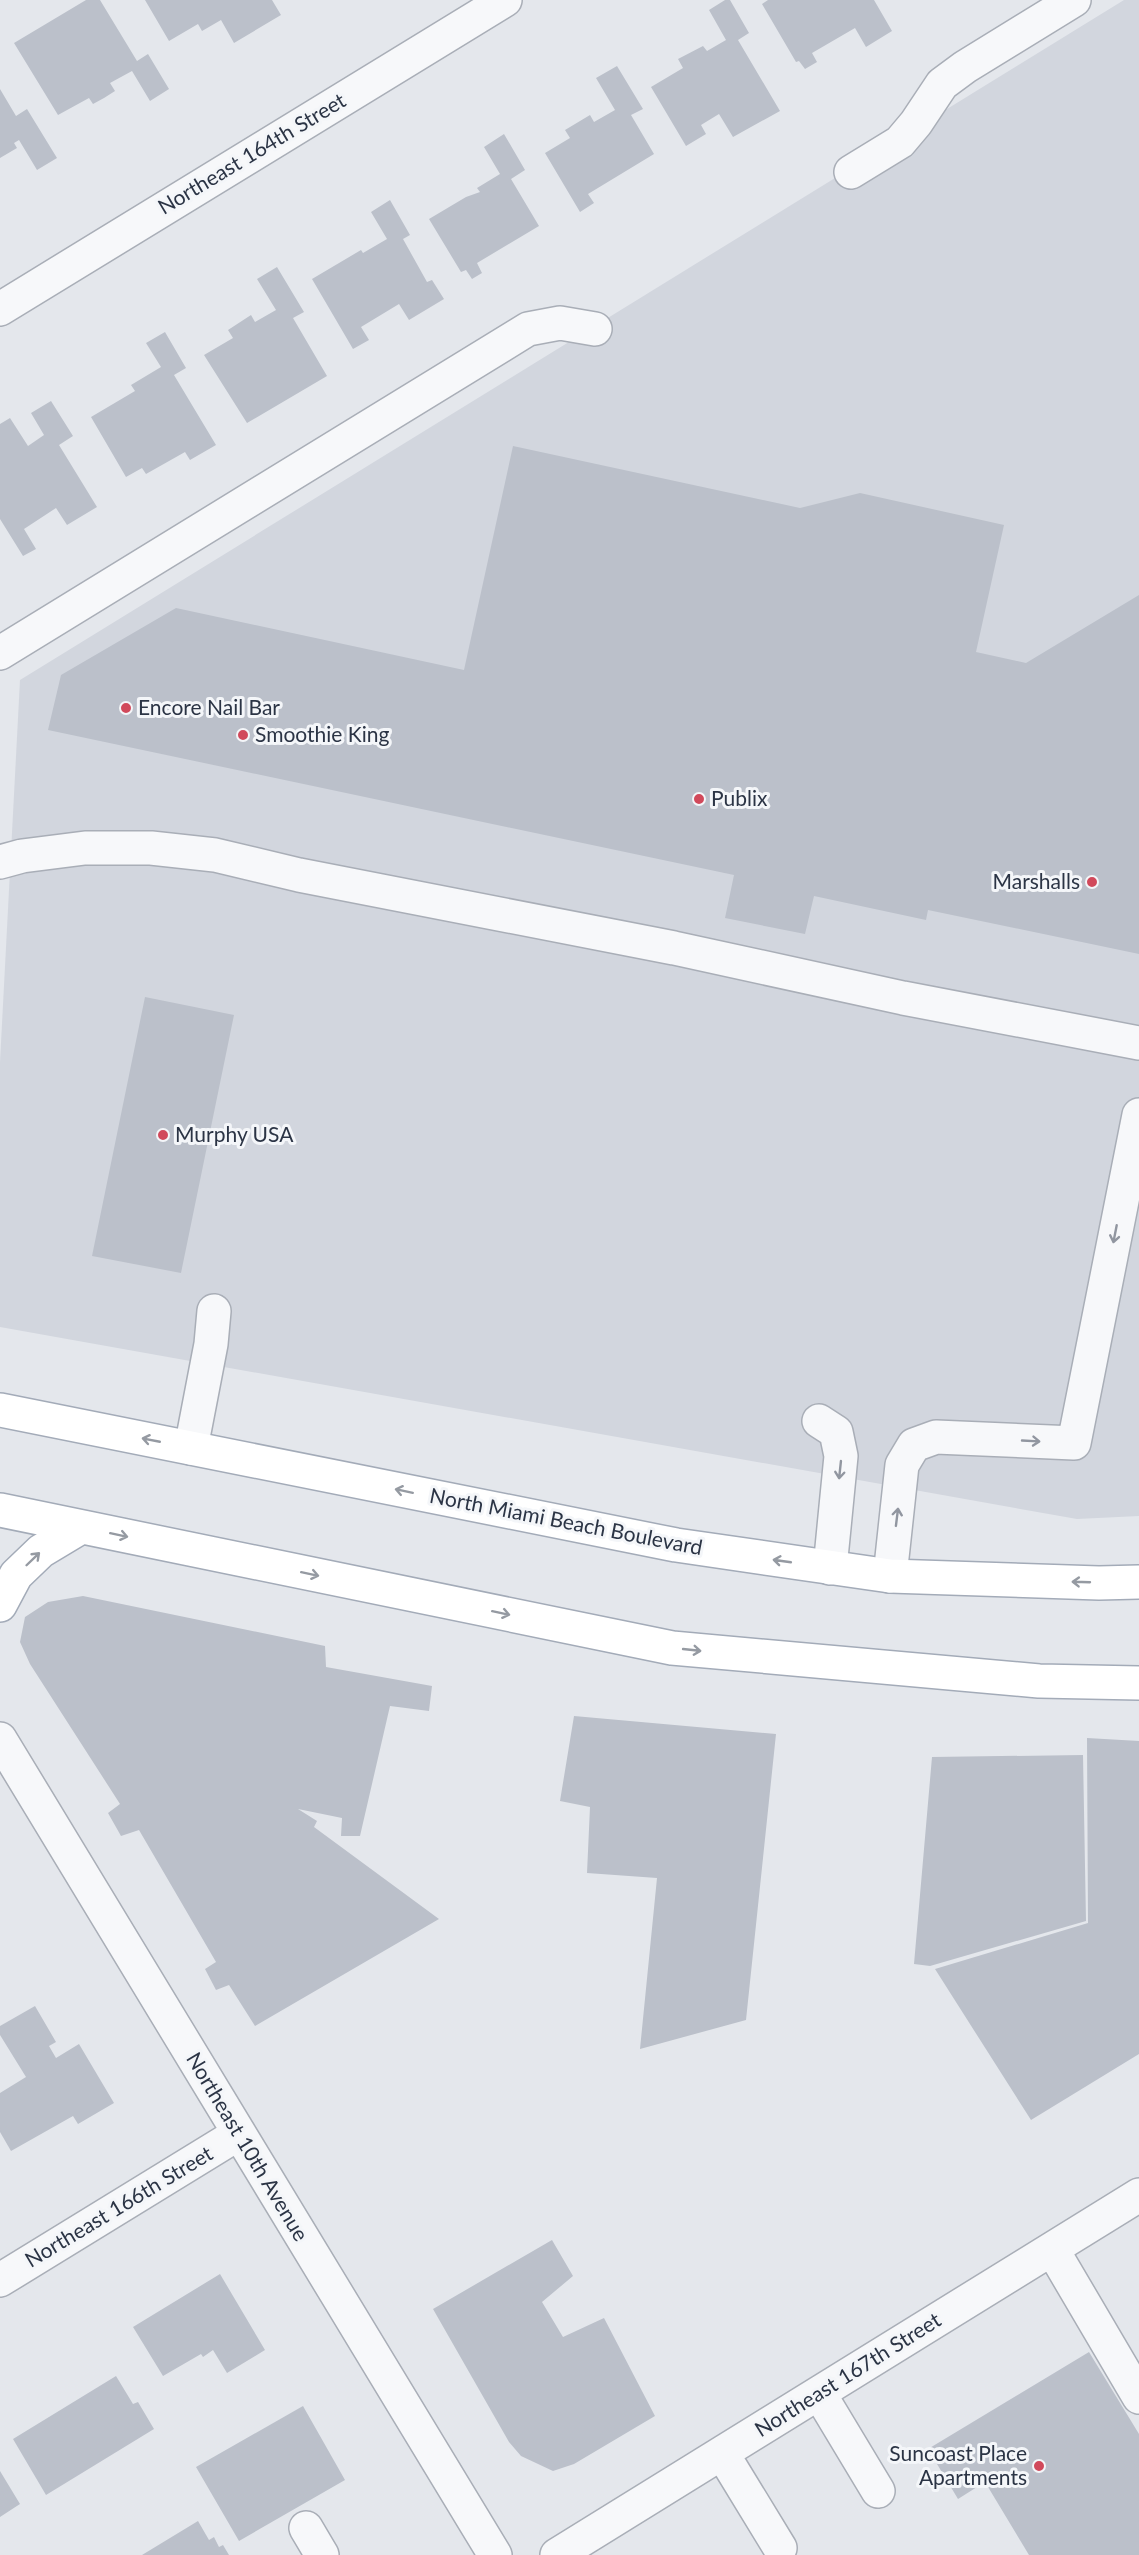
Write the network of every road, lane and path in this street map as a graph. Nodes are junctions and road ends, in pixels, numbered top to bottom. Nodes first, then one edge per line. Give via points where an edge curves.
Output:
1 (505, 0) edge
2 (1074, 0) edge
3 (851, 172) dead end
4 (0, 309) edge
5 (595, 329) dead end
6 (0, 653) edge
7 (0, 862) edge
8 (1139, 1043) edge
9 (1139, 1115) edge
10 (1132, 1186) edge
11 (214, 1311) dead end
12 (0, 1410) edge
13 (819, 1421) dead end
14 (191, 1448) junction
15 (0, 1510) edge
16 (81, 1527) junction
17 (830, 1568) junction
18 (890, 1576) junction
19 (1139, 1582) edge
20 (0, 1605) edge
21 (1139, 1683) edge
22 (0, 1739) edge
23 (238, 2134) junction
24 (1139, 2195) edge
25 (1052, 2249) junction
26 (0, 2280) edge
27 (819, 2393) junction
28 (1139, 2397) edge
29 (722, 2453) junction
30 (878, 2491) dead end
31 (780, 2548) dead end
32 (495, 2555) edge
33 (557, 2555) edge

1 - 4 street, Northeast 164th Street
2 - 3 street via 942,84 900,142
5 - 6 street via 561,323 528,329
7 - 8 street via 85,848 152,848 216,855 299,875
9 - 10 street
10 - 18 street via 1074,1443 936,1437 915,1444 902,1465
11 - 14 street
14 -> 12 main road, North Miami Beach Boulevard
13 -> 17 street via 836,1432 842,1456
17 -> 14 main road, North Miami Beach Boulevard via 676,1545
15 - 16 main road
20 -> 16 main road via 16,1575 41,1551
16 -> 21 main road via 672,1648 1039,1681
17 - 18 main road, North Miami Beach Boulevard
19 -> 18 main road, North Miami Beach Boulevard
22 - 23 street, Northeast 10th Avenue
23 - 26 street, Northeast 166th Street
23 - 32 street, Northeast 10th Avenue
24 - 25 street, Northeast 167th Street
25 - 27 street, Northeast 167th Street
25 - 28 street
27 - 29 street, Northeast 167th Street
27 - 30 street
29 - 31 street
29 - 33 street, Northeast 167th Street

